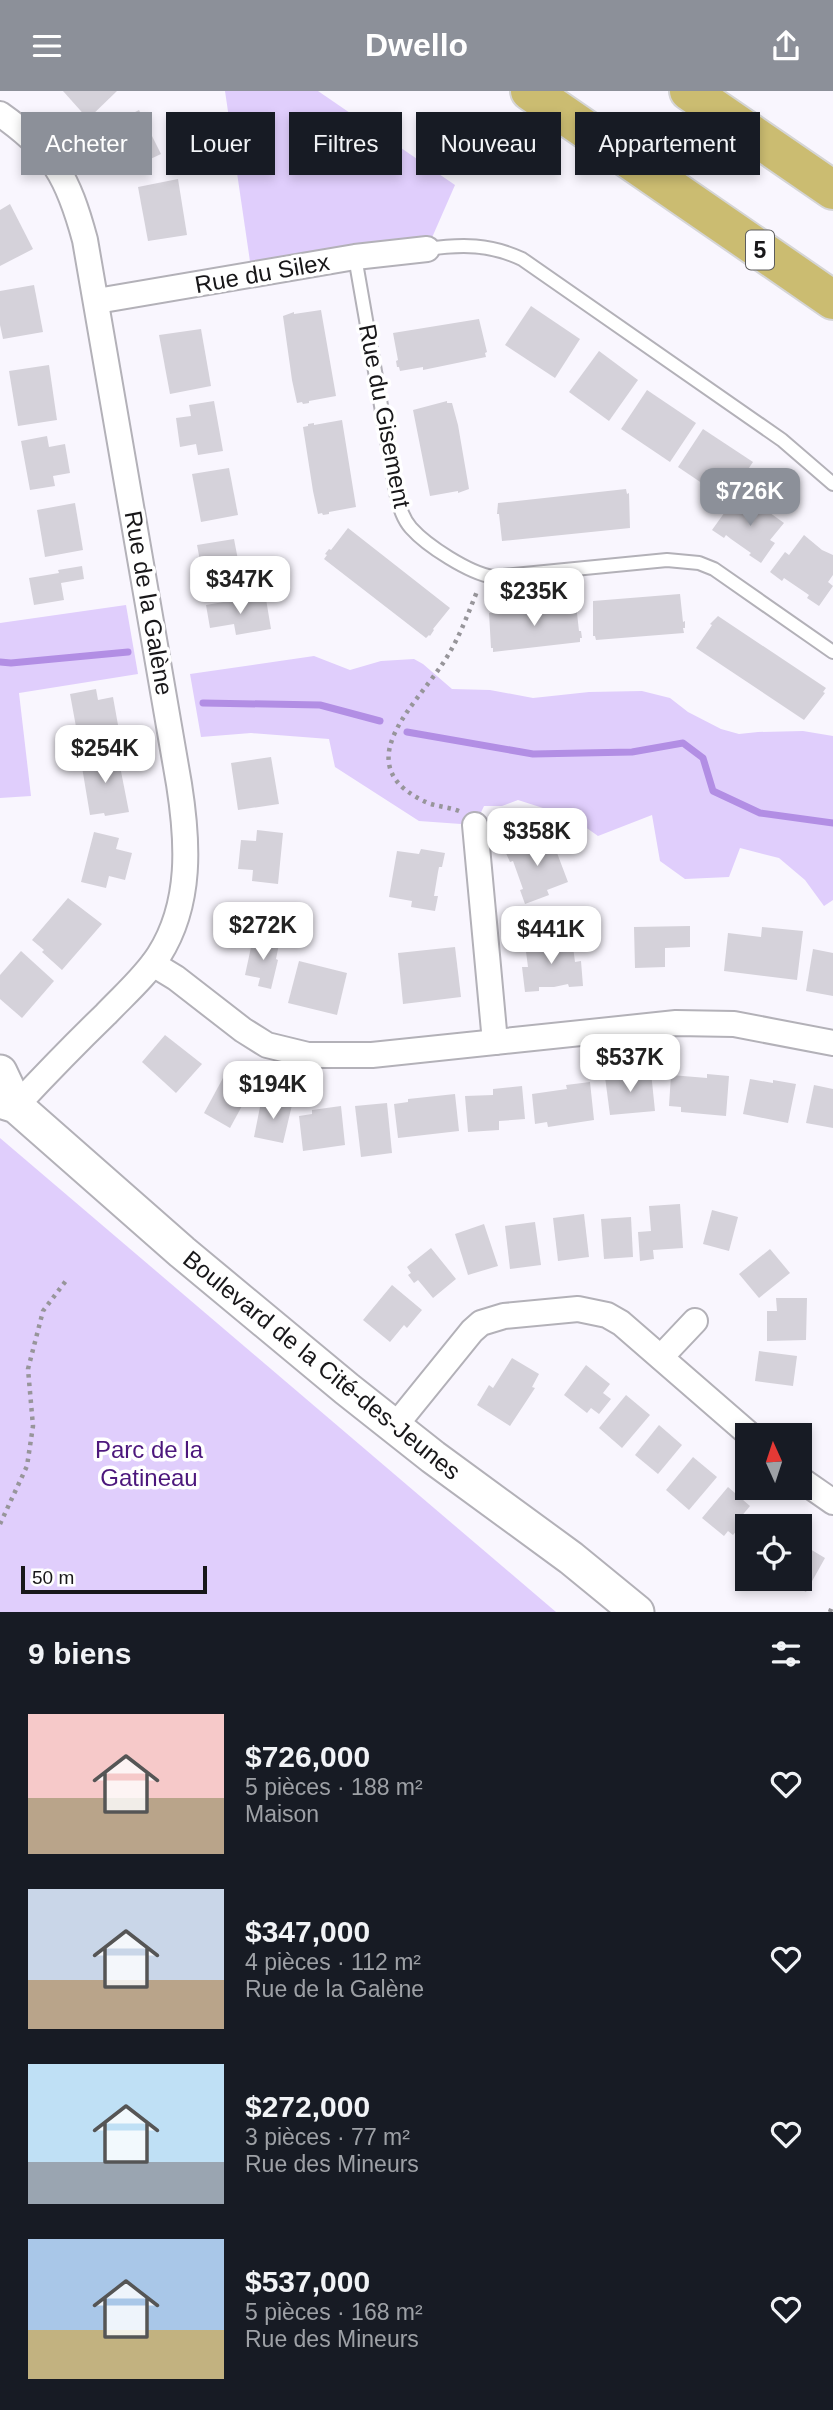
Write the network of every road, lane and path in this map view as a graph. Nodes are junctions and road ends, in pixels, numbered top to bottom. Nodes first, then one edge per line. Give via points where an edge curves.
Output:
1 (530, 91) edge
2 (689, 91) edge
3 (0, 114) edge
4 (833, 190) edge
5 (427, 249) joint
6 (355, 257) junction
7 (827, 300) edge
8 (97, 301) junction
9 (833, 484) edge
10 (483, 575) junction
11 (833, 652) edge
12 (475, 825) joint
13 (153, 964) junction
14 (495, 1042) junction
15 (833, 1043) edge
16 (0, 1072) edge
17 (8, 1103) edge
18 (68, 1278) dead end
19 (695, 1321) dead end
20 (661, 1357) junction
21 (736, 1423) edge
22 (395, 1426) junction
23 (812, 1487) edge
24 (833, 1502) edge
25 (0, 1524) edge
26 (833, 1604) edge
27 (637, 1612) edge
28 (830, 1612) edge

1 - 7 highway
2 - 4 highway
3 - 8 street, Rue de la Galène via 36,142 66,180 76,204
5 - 6 street, Rue du Silex
5 - 9 lane via 464,244 522,259 782,440
6 - 8 street, Rue du Silex
6 - 10 lane, Rue du Gisement via 402,514 423,538
8 - 13 street, Rue de la Galène via 185,819 183,891 164,947
10 - 11 lane, Rue du Gisement via 506,577 667,560 699,563
10 - 12 path via 461,632 403,717 389,749 392,770 404,788 442,809 457,809
12 - 14 street
13 - 14 street via 243,1030 286,1051 372,1055
13 - 17 street, Rue de la Galène
14 - 15 street via 703,1023 763,1028
16 - 17 street, Boulevard de la Cité-des-Jeunes
17 - 22 street, Boulevard de la Cité-des-Jeunes
18 - 25 path via 43,1311 28,1369 33,1426 27,1466
19 - 20 street
20 - 21 street
20 - 22 street via 621,1323 594,1311 492,1319 472,1331
22 - 27 street, Boulevard de la Cité-des-Jeunes
23 - 24 street
26 - 28 path

